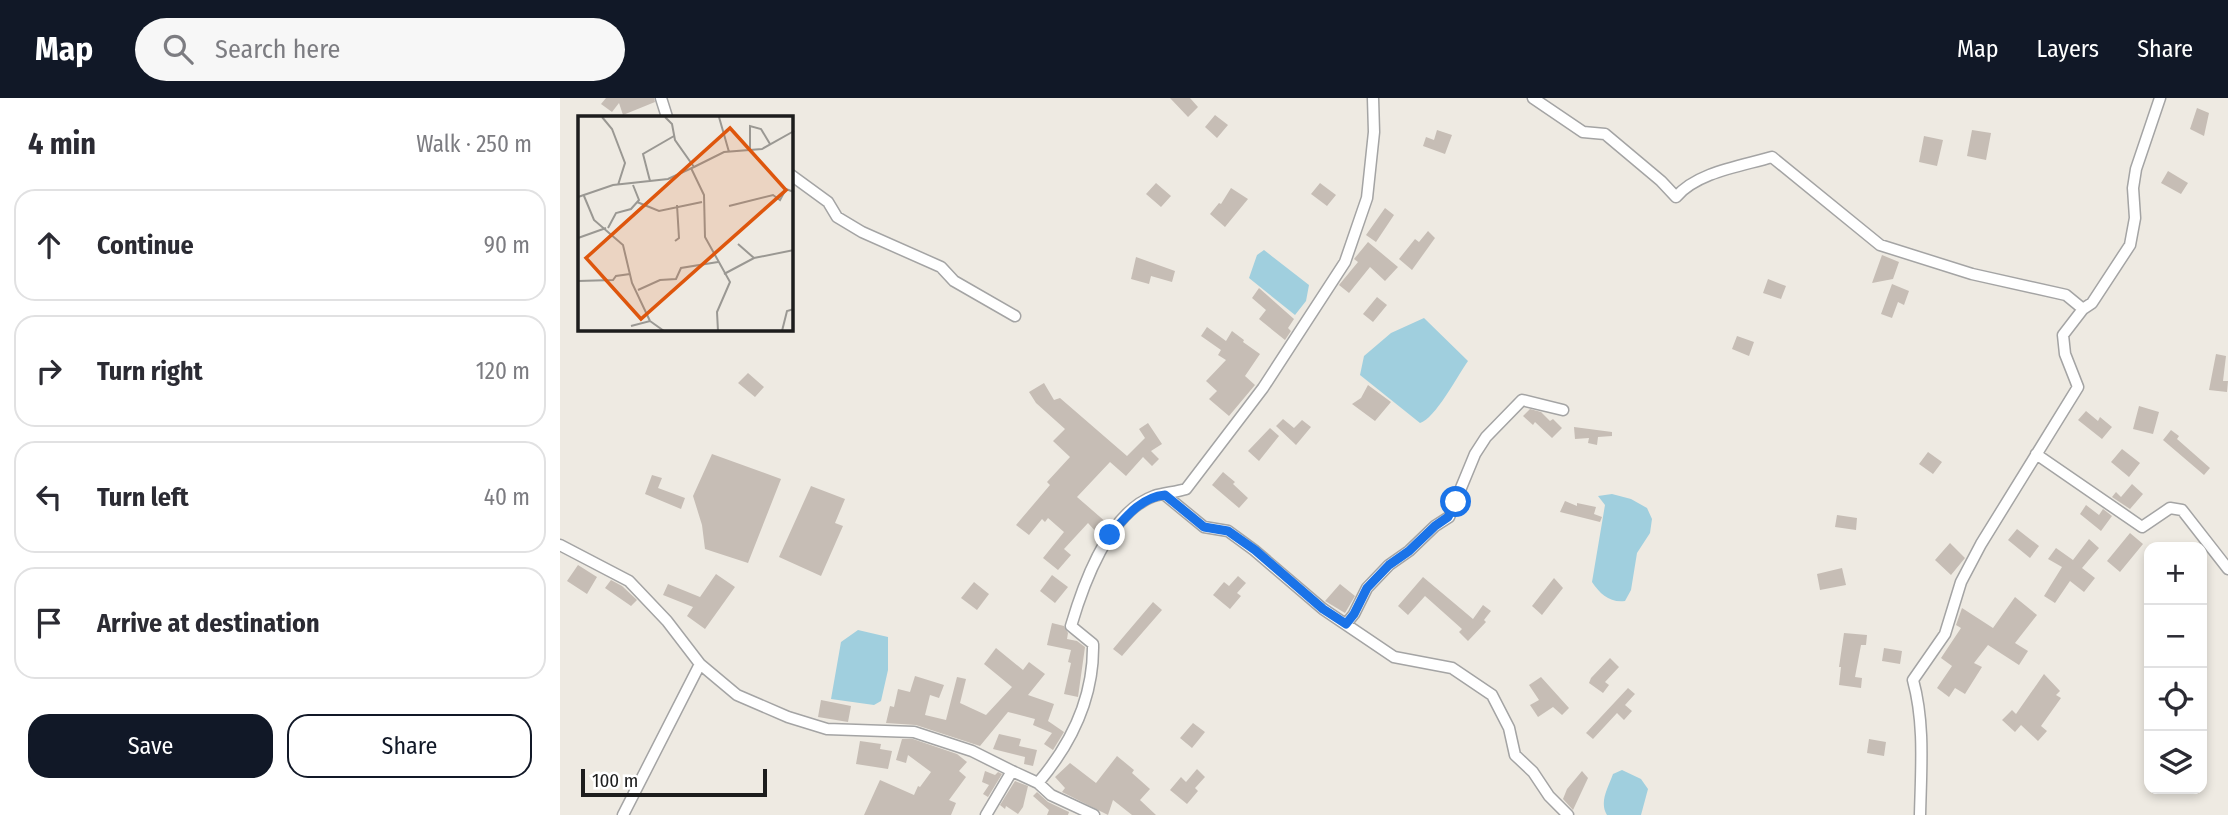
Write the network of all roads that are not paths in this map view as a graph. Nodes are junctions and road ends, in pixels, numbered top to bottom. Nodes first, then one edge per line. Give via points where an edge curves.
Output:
1 (660, 98) edge
2 (1373, 98) edge
3 (1532, 98) edge
4 (2160, 98) edge
5 (667, 116) edge
6 (793, 176) edge
7 (2083, 309) junction
8 (1015, 316) dead end
9 (1563, 410) dead end
10 (2036, 454) junction
11 (1165, 495) junction
12 (561, 548) edge
13 (2228, 569) edge
14 (1346, 624) junction
15 (700, 664) junction
16 (1012, 771) junction
17 (1038, 783) junction
18 (623, 815) edge
19 (986, 815) edge
20 (1094, 815) edge
21 (1568, 815) edge
22 (1920, 815) edge

1 - 5 street
2 - 11 street via 1367,198 1345,262 1263,388 1186,489
3 - 7 street via 1583,132 1605,134 1676,197 1725,168 1772,157 1880,245 1972,274 2066,295
4 - 7 street via 2136,169 2130,245 2092,303
6 - 8 street via 828,202 837,217 941,267 954,281
7 - 10 street via 2063,335 2064,354 2078,387
9 - 14 street via 1522,400 1516,405 1475,454 1448,517 1367,588
10 - 13 street via 2141,527 2170,508 2182,510
10 - 22 street via 1969,565 1945,634 1913,680 1922,733
11 - 14 street via 1204,527 1228,531 1255,550
11 - 17 street via 1154,496 1134,509 1110,535 1081,593 1071,626 1093,645 1090,690 1054,764
12 - 15 street via 629,581
14 - 21 street via 1394,657 1452,668 1492,695 1509,728 1515,755
15 - 16 street via 737,695 788,717 827,729 914,732 972,751
15 - 18 street
16 - 17 street
16 - 19 street
17 - 20 street via 1051,796

